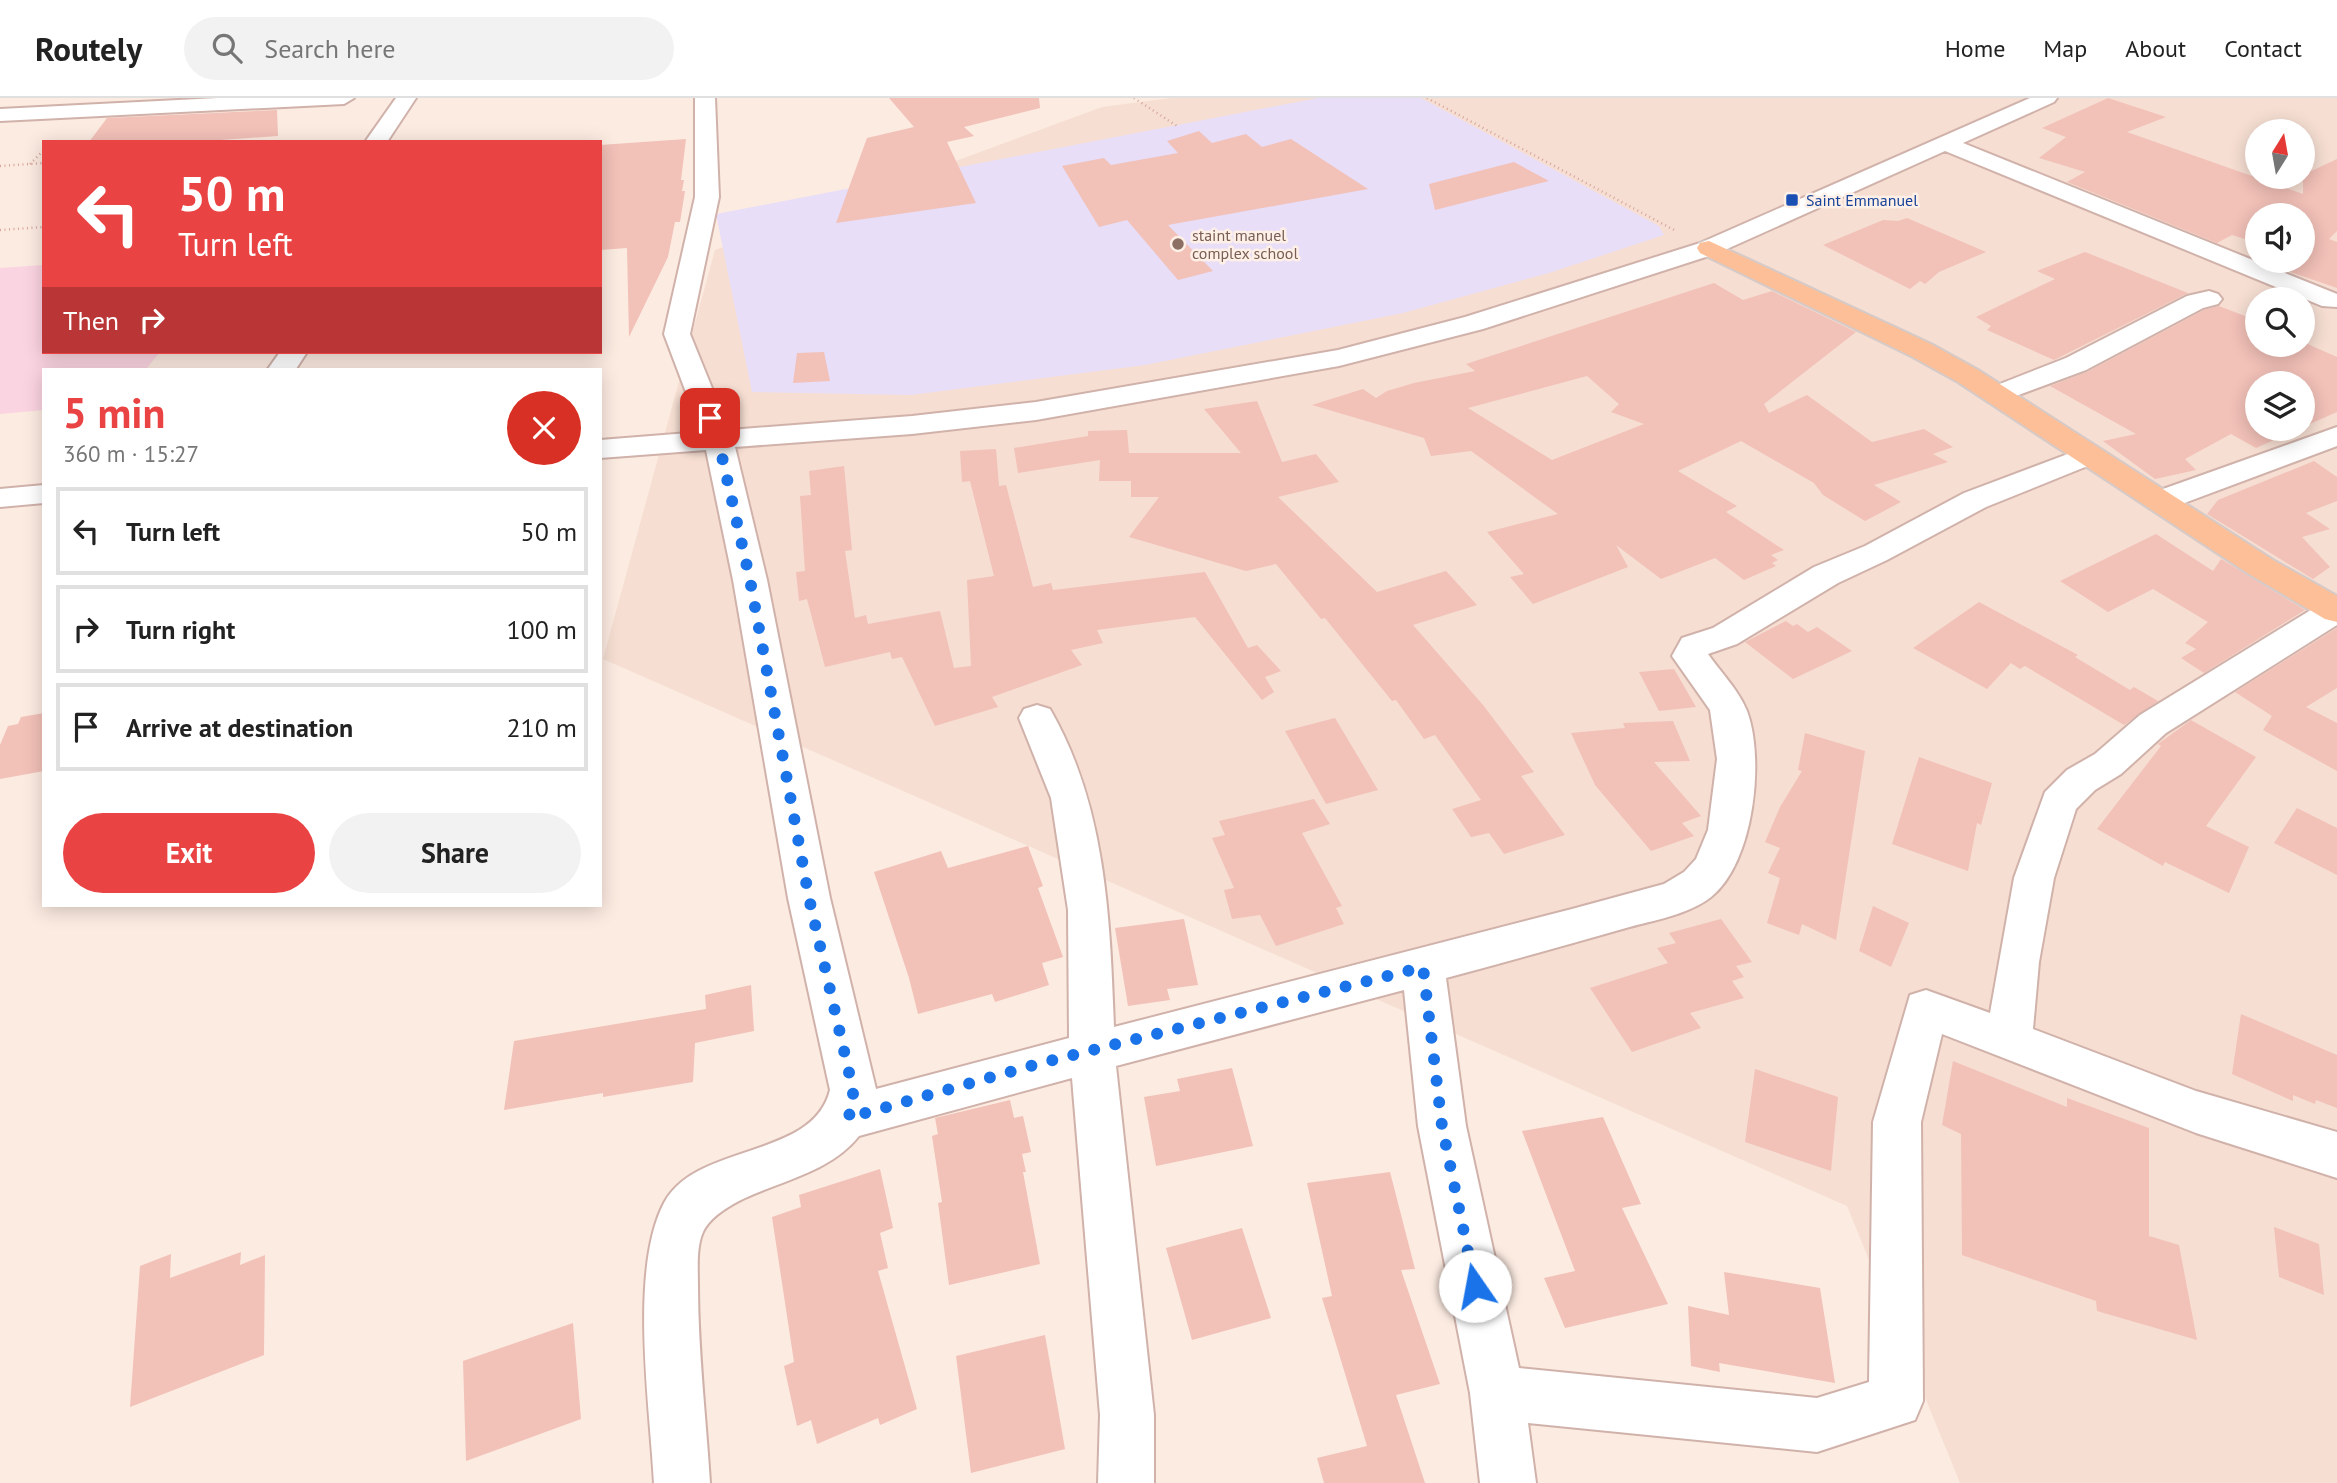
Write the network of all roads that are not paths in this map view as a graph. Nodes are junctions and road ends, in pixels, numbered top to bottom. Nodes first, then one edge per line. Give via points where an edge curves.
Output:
1 (344, 98) edge
2 (406, 98) edge
3 (705, 98) edge
4 (2047, 98) edge
5 (0, 115) edge
6 (377, 140) edge
7 (1943, 143) junction
8 (1709, 248) junction
9 (2209, 299) dead end
10 (2330, 301) dead end
11 (1997, 395) junction
12 (2337, 436) edge
13 (718, 439) junction
14 (602, 449) edge
15 (2089, 455) junction
16 (42, 494) edge
17 (0, 498) edge
18 (2160, 501) junction
19 (2337, 610) edge
20 (1037, 718) dead end
21 (1423, 967) junction
22 (2009, 1040) junction
23 (1092, 1051) junction
24 (848, 1118) junction
25 (2337, 1155) edge
26 (1497, 1393) junction
27 (682, 1483) edge
28 (1126, 1483) edge
29 (1508, 1483) edge

1 - 5 street
2 - 6 street
3 - 13 street via 707,197 677,334
4 - 7 street
7 - 8 street
7 - 10 street
8 - 11 main road via 1921,349
8 - 13 street via 1474,323 1339,358 1036,411
9 - 11 street via 2196,301 2077,364
11 - 15 main road
12 - 18 street
13 - 14 street
13 - 24 street via 750,580 809,898 853,1090
15 - 18 main road
15 - 21 street via 1975,500 1826,575 1725,636 1694,646 1690,656 1710,676 1731,718 1736,756 1731,816 1723,845 1699,883 1675,897
16 - 17 street
18 - 19 main road
19 - 22 street via 2152,724 2059,802 2034,878
20 - 23 street via 1070,798 1087,897
21 - 23 street
21 - 26 street via 1442,1126
22 - 25 street via 2196,1112
22 - 26 street via 1926,1009 1897,1122 1896,1401 1817,1425
23 - 24 street
23 - 28 street via 1126,1415
24 - 27 street via 836,1132 801,1152 696,1200 682,1219 672,1273
26 - 29 street

